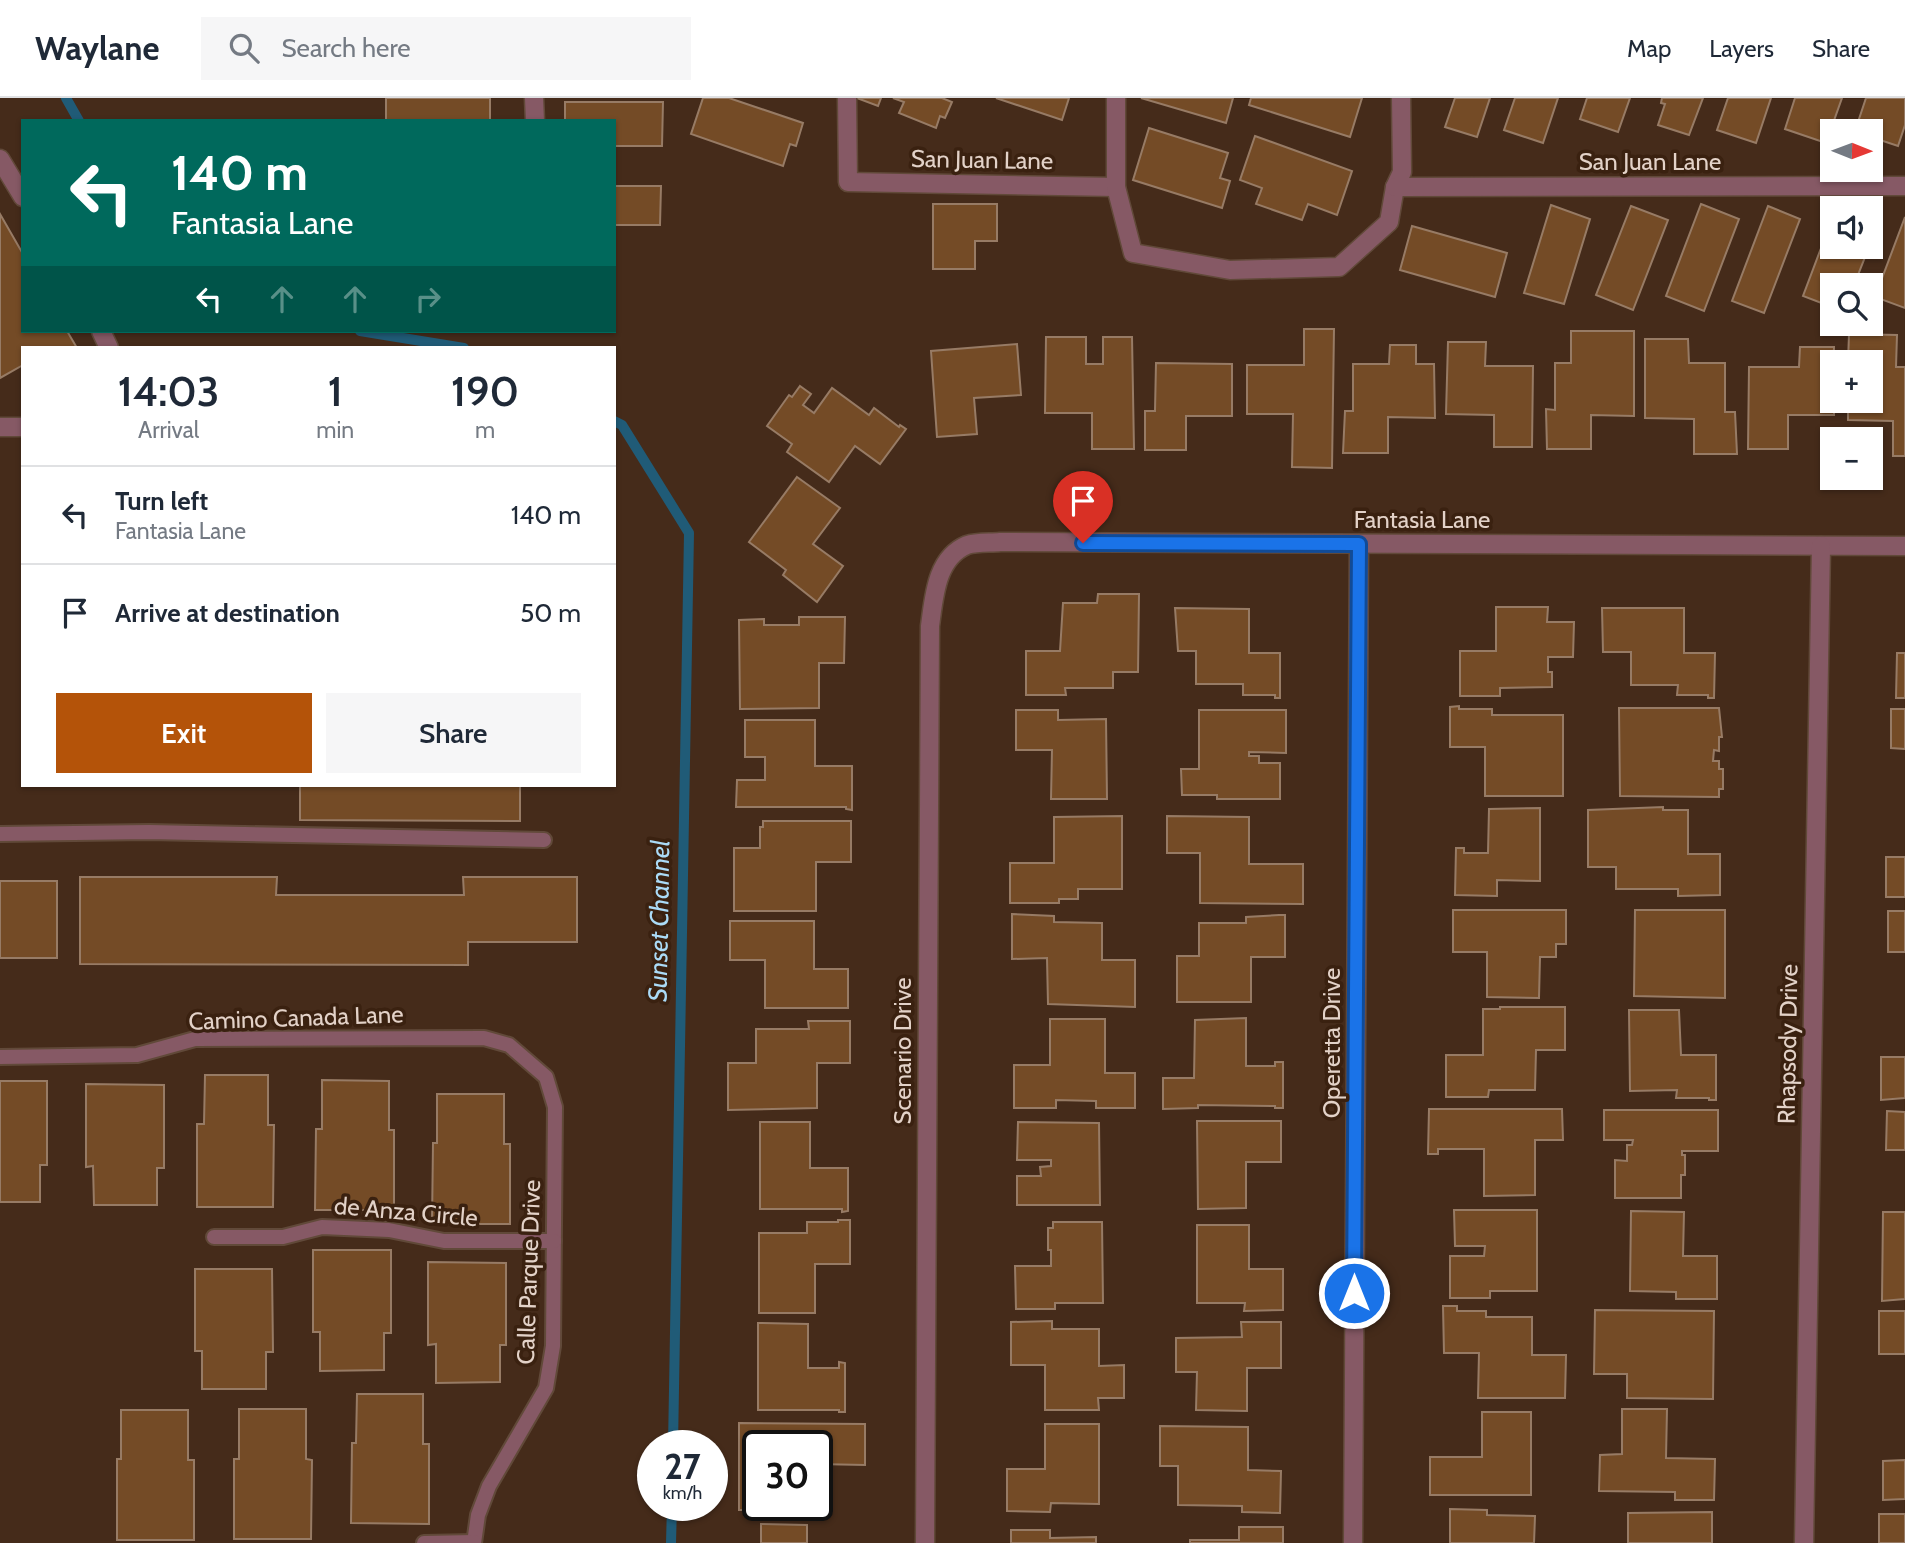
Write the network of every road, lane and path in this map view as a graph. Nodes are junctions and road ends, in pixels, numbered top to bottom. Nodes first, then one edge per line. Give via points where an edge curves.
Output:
1 (534, 98) edge
2 (847, 98) edge
3 (1116, 98) edge
4 (1401, 98) edge
5 (535, 119) edge
6 (0, 159) edge
7 (1905, 186) edge
8 (1116, 187) junction
9 (1395, 187) junction
10 (21, 194) edge
11 (0, 426) edge
12 (21, 427) edge
13 (1359, 544) junction
14 (1821, 546) junction
15 (1905, 546) edge
16 (947, 563) joint
17 (0, 834) edge
18 (544, 840) dead end
19 (509, 1045) joint
20 (0, 1057) edge
21 (214, 1237) dead end
22 (555, 1241) junction
23 (424, 1543) edge
24 (474, 1543) edge
25 (925, 1543) edge
26 (1353, 1543) edge
27 (1804, 1543) edge

1 - 5 street
2 - 8 street, San Juan Lane via 848,182
3 - 8 street
4 - 9 street via 1402,172
6 - 10 street
7 - 9 street, San Juan Lane
8 - 9 street via 1133,253 1230,270 1339,267 1389,222
11 - 12 street
13 - 14 street, Fantasia Lane
13 - 16 street, Fantasia Lane via 1000,542 970,544
13 - 26 street, Operetta Drive
14 - 15 street, Fantasia Lane
14 - 27 street, Rhapsody Drive
16 - 25 street, Scenario Drive via 938,578 930,626
17 - 18 lane via 149,832
19 - 20 lane, Camino Canada Lane via 484,1038 195,1039 137,1055
19 - 22 lane, Calle Parque Drive via 546,1077 555,1107
21 - 22 lane, de Anza Circle via 283,1237 322,1227 389,1230 444,1241
22 - 24 lane, Calle Parque Drive via 553,1346 547,1388 489,1486
23 - 24 lane

